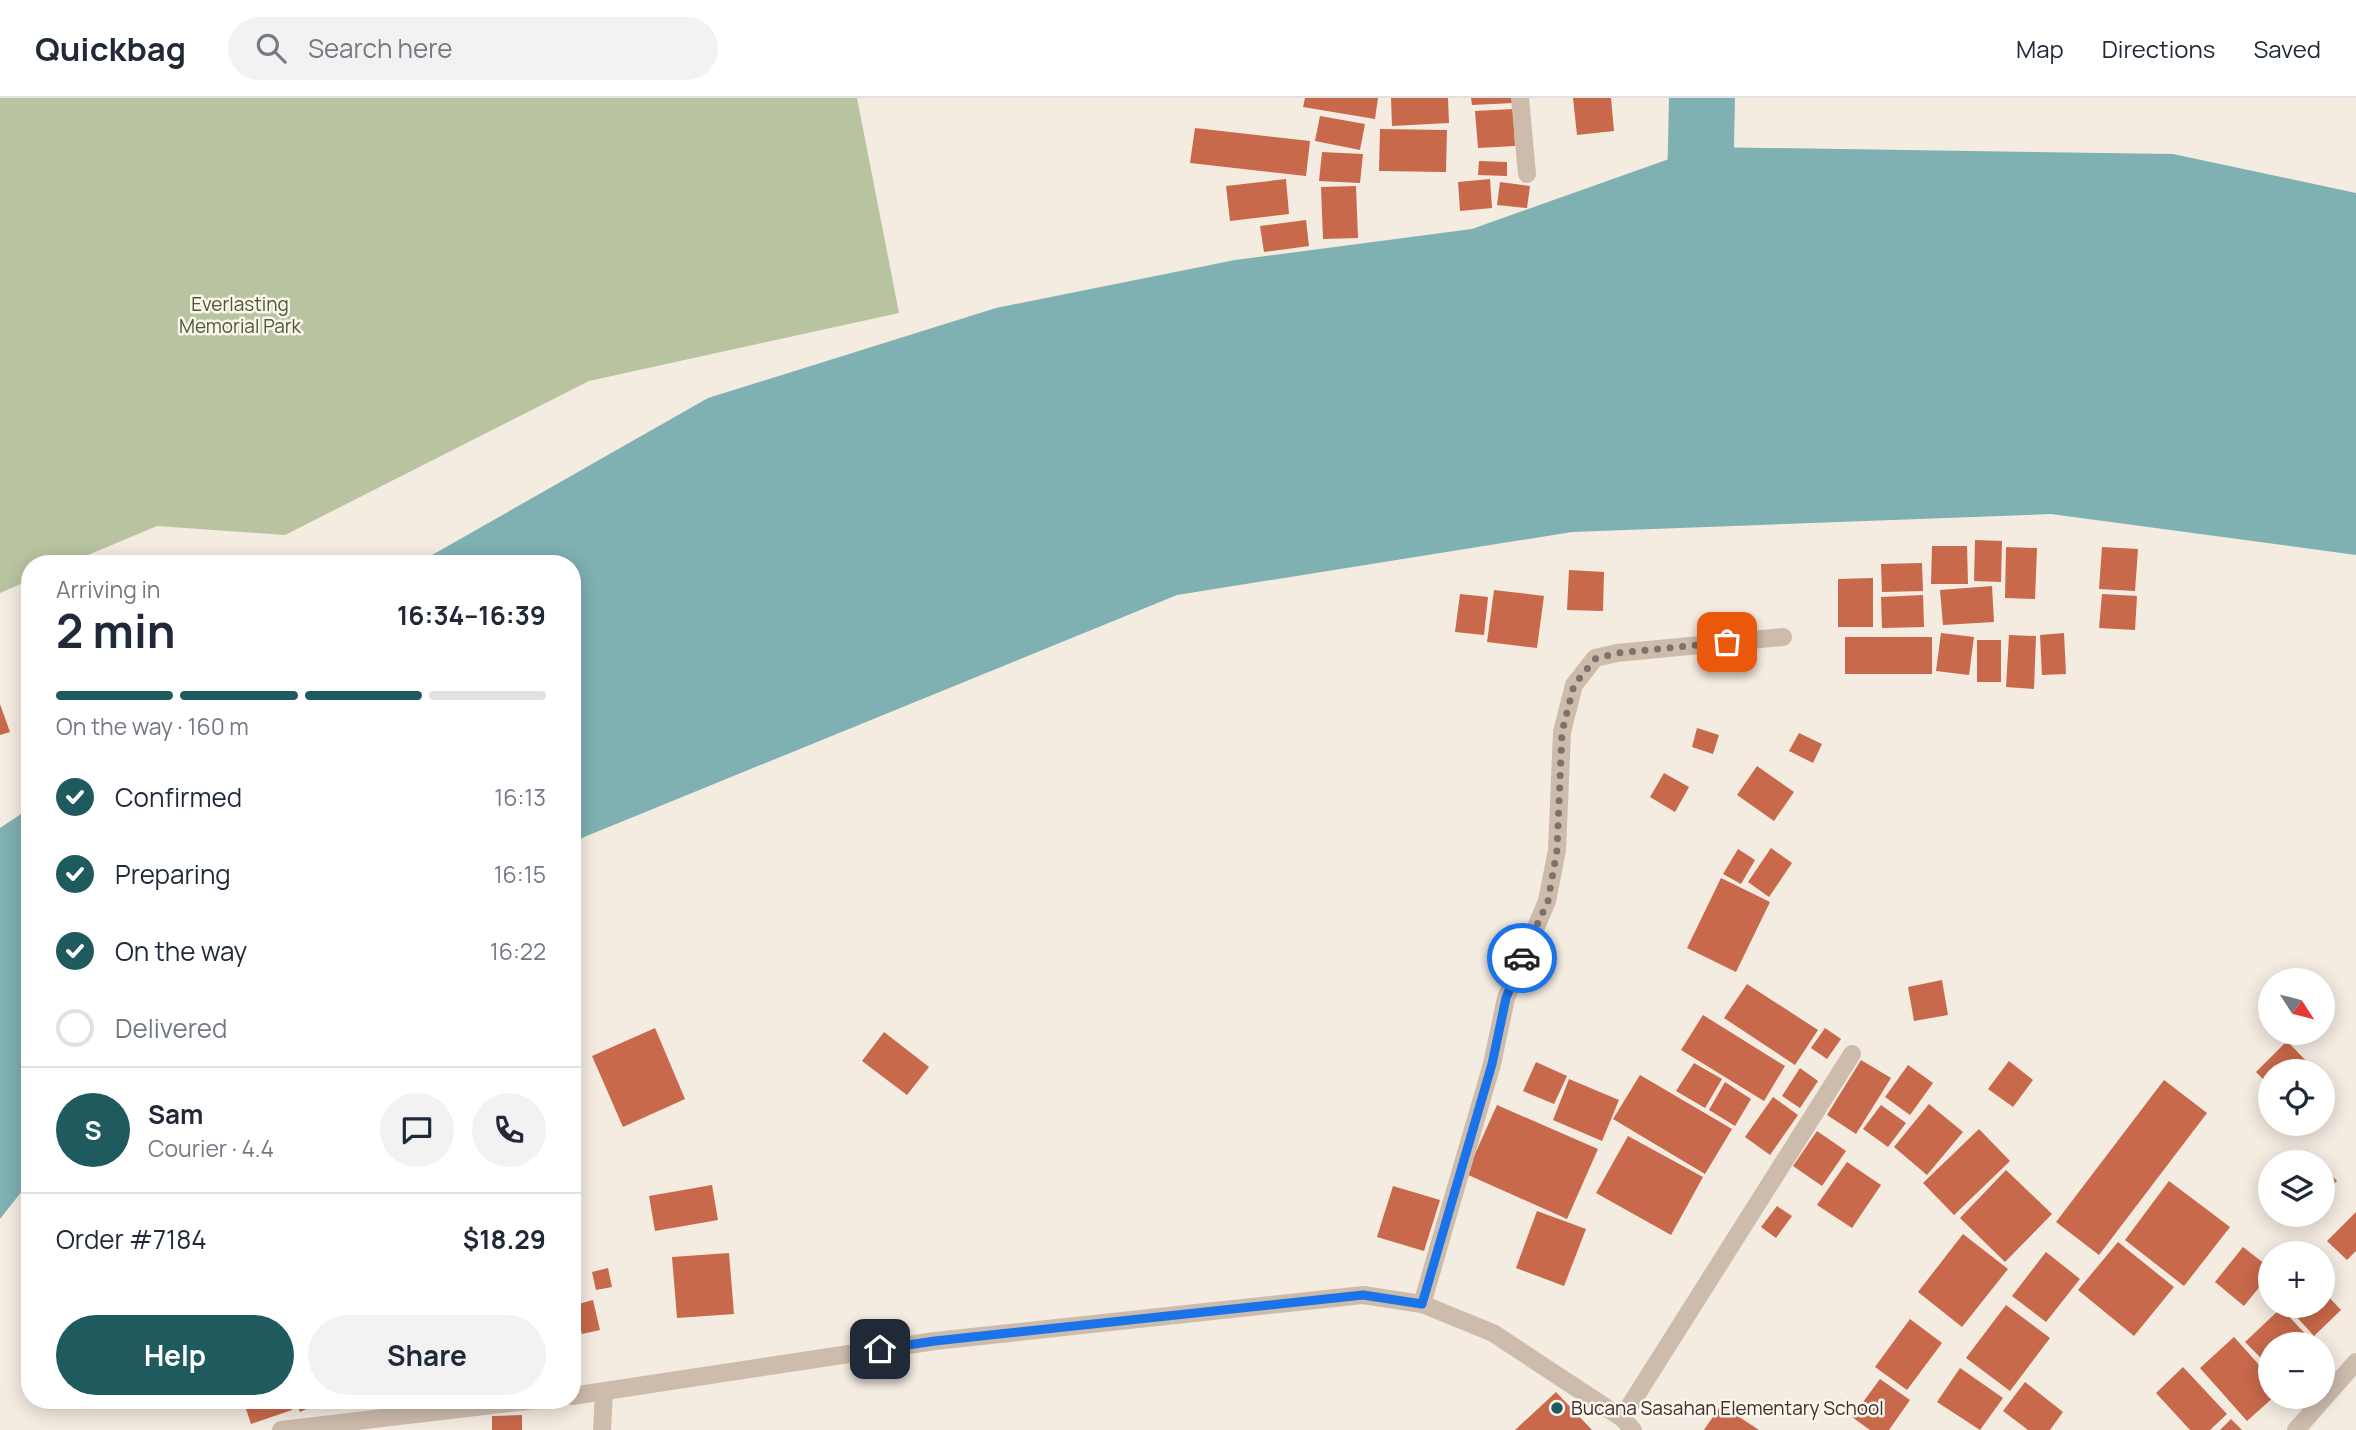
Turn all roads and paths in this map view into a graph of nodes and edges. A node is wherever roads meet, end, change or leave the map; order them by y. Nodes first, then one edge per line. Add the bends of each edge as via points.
1 (1520, 98) edge
2 (1527, 174) dead end
3 (1783, 637) dead end
4 (1852, 1054) dead end
5 (1422, 1304) junction
6 (2356, 1362) edge
7 (604, 1392) junction
8 (581, 1395) edge
9 (381, 1409) edge
10 (460, 1409) edge
11 (385, 1418) junction
12 (1628, 1424) edge
13 (281, 1430) edge
14 (602, 1430) edge
15 (2296, 1430) edge

1 - 2 street
3 - 5 street via 1617,653 1595,659 1574,685 1562,732 1557,850 1548,901 1506,998 1492,1064
4 - 12 street
5 - 7 street via 1363,1295 949,1339
5 - 12 street via 1493,1333
6 - 15 street
7 - 8 street
7 - 14 street
9 - 11 street
10 - 11 street
11 - 13 street

